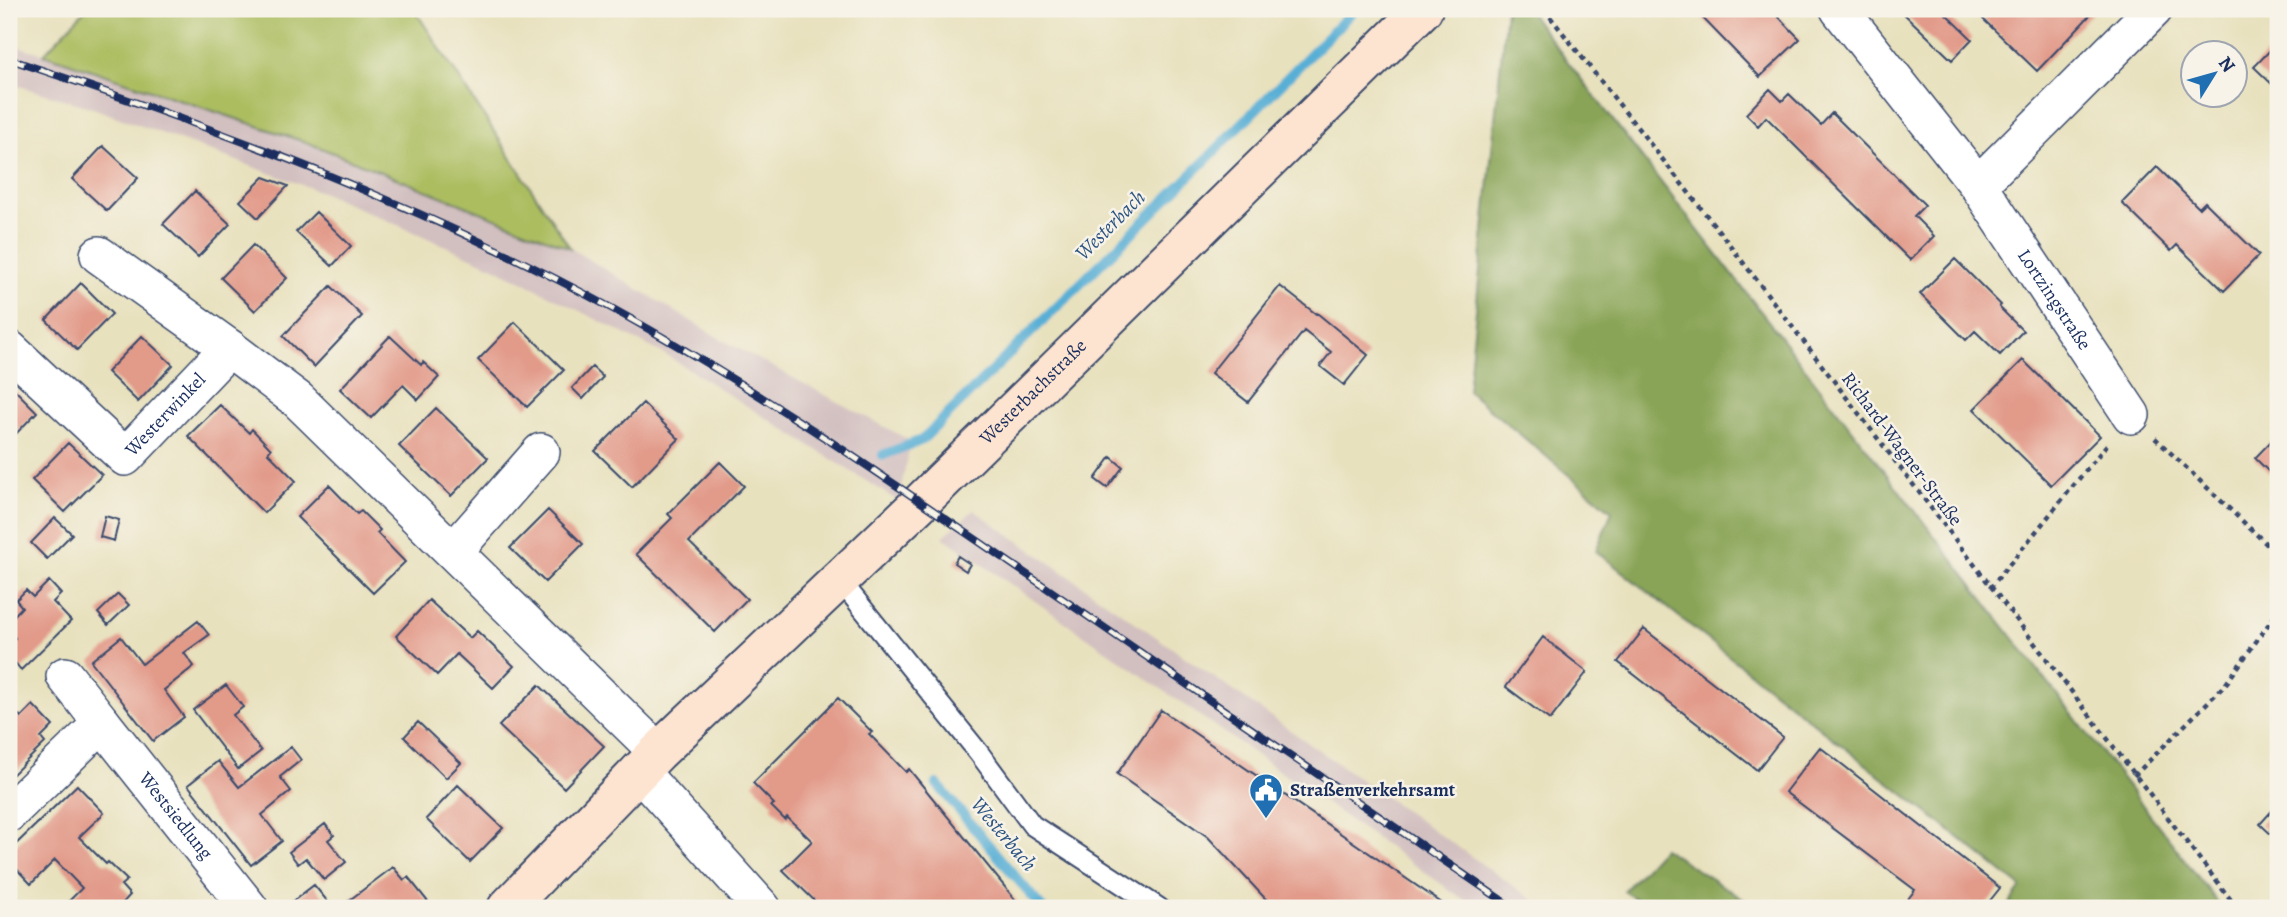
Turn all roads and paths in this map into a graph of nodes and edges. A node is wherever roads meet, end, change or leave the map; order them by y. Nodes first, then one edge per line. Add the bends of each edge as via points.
1 (1423, 9) edge
2 (1544, 9) edge
3 (1839, 9) edge
4 (2154, 9) edge
5 (1978, 185) junction
6 (99, 255) dead end
7 (229, 348) junction
8 (9, 349) edge
9 (2131, 415) junction
10 (541, 452) dead end
11 (454, 551) junction
12 (2278, 555) edge
13 (839, 579) junction
14 (1990, 588) junction
15 (2278, 611) edge
16 (65, 676) dead end
17 (102, 723) junction
18 (648, 761) junction
19 (2134, 776) junction
20 (9, 813) edge
21 (249, 908) edge
22 (507, 908) edge
23 (762, 908) edge
24 (1159, 908) edge
25 (2237, 908) edge

1 - 13 main road, Westerbachstraße
2 - 14 path, Richard-Wagner-Straße
3 - 5 street, Lortzingstraße
4 - 5 street
5 - 9 street, Lortzingstraße
6 - 7 street
7 - 8 street, Westerwinkel via 125,457
7 - 11 street via 298,400
9 - 12 path
9 - 14 path
10 - 11 street
11 - 18 street
13 - 18 main road, Westerbachstraße
13 - 24 lane via 1032,825
14 - 19 path, Richard-Wagner-Straße
15 - 19 path via 2225,685
16 - 17 street, Westsiedlung
17 - 20 street
17 - 21 street, Westsiedlung
18 - 22 main road, Westerbachstraße
18 - 23 street
19 - 25 path, Richard-Wagner-Straße

